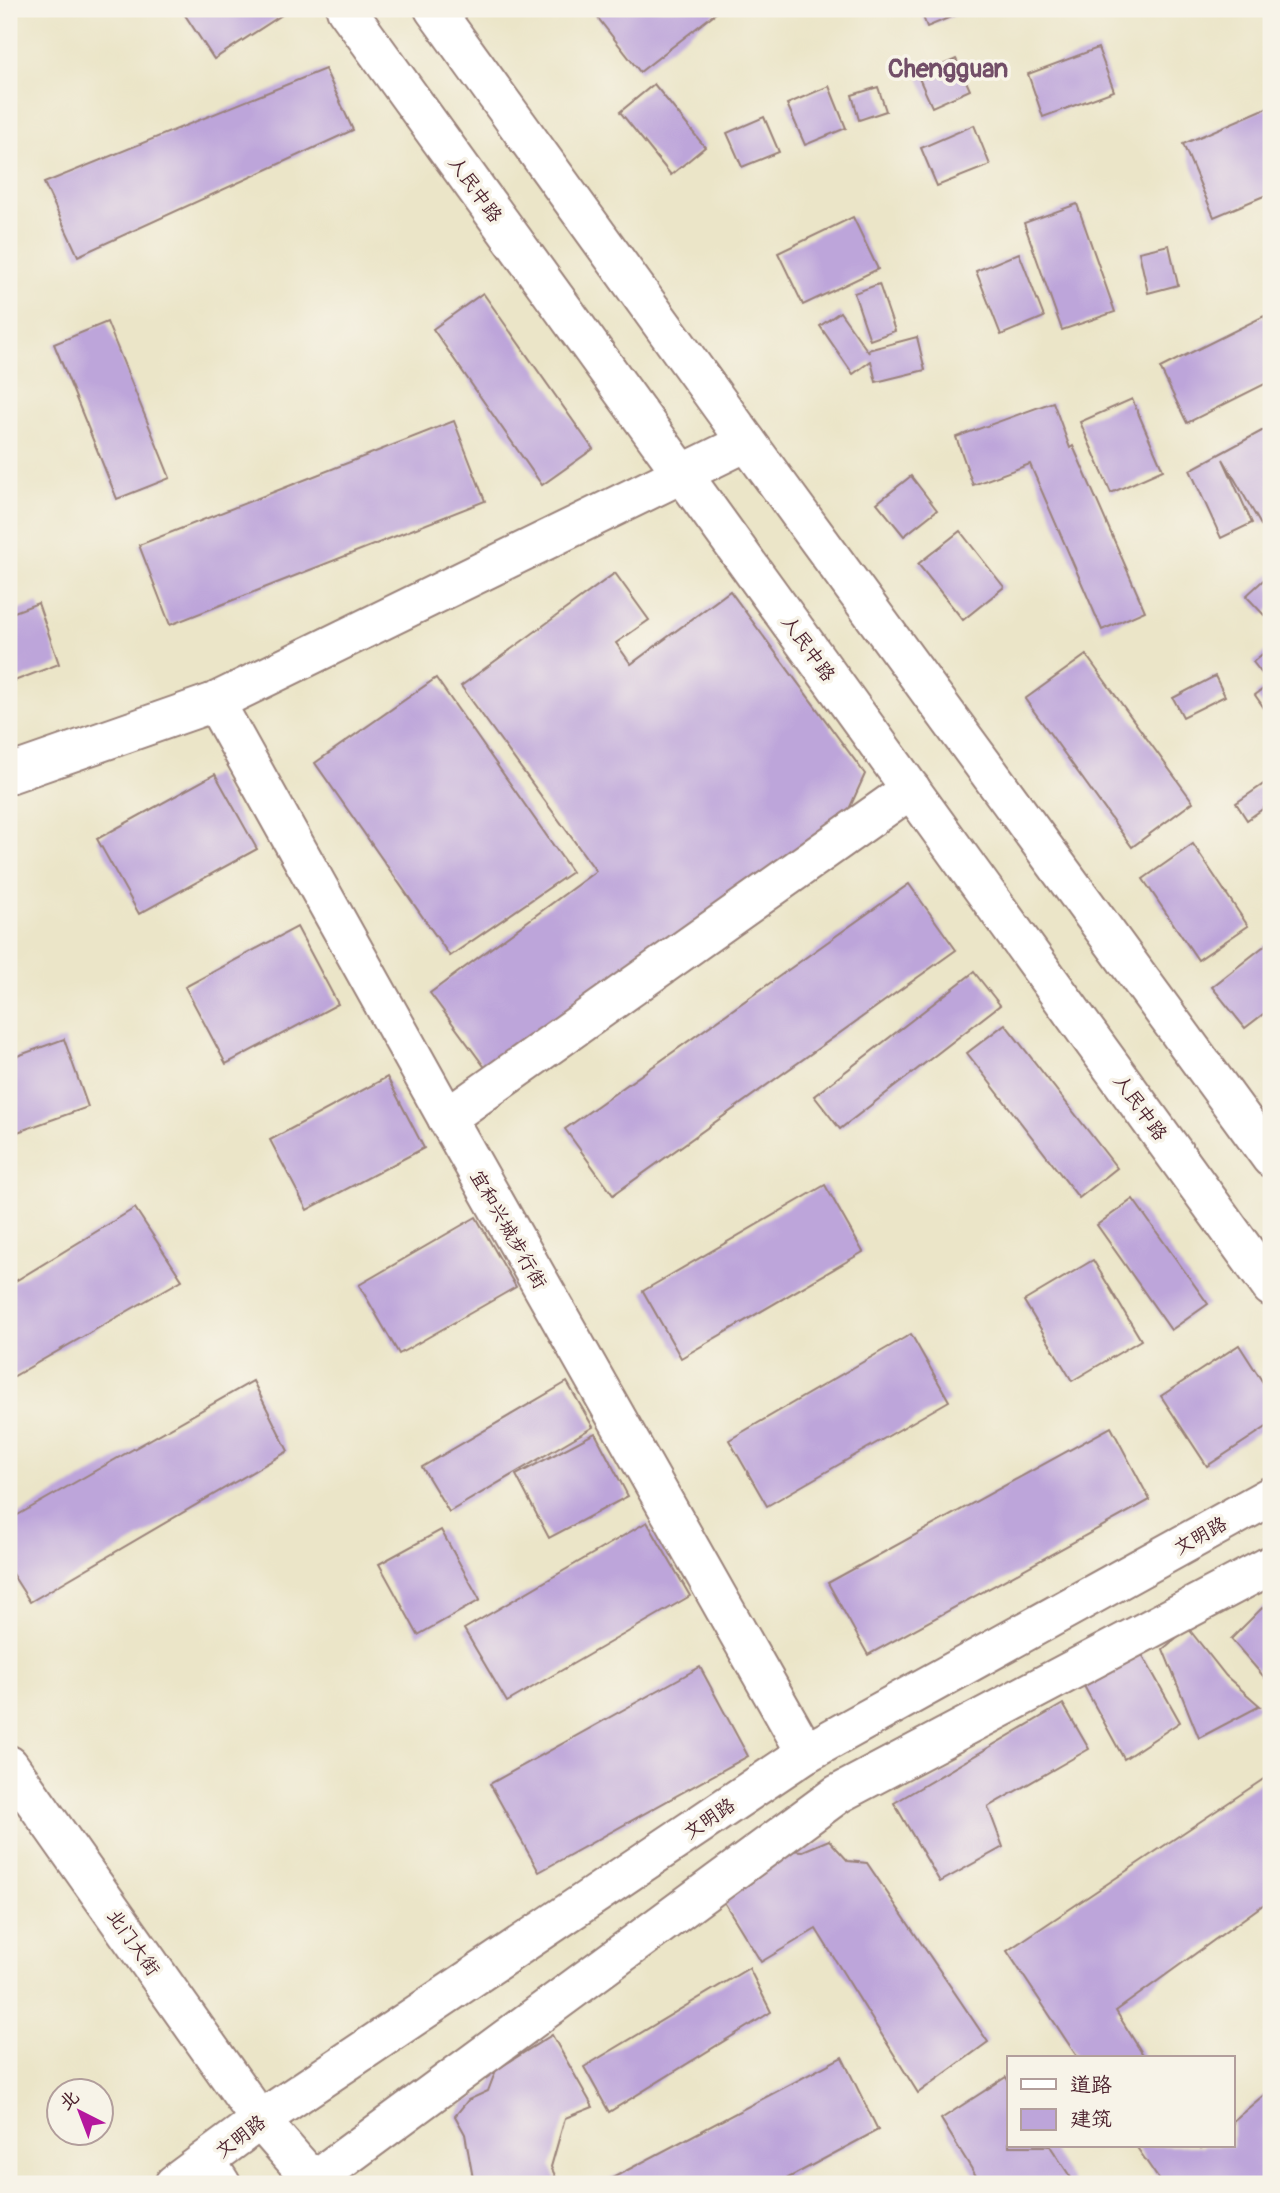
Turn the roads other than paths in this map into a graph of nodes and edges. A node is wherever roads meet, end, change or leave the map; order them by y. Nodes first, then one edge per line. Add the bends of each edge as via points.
1 (346, 9) edge
2 (434, 9) edge
3 (747, 442) junction
4 (682, 474) junction
5 (215, 702) junction
6 (9, 774) edge
7 (911, 789) junction
8 (447, 1118) junction
9 (1271, 1158) edge
10 (1271, 1287) edge
11 (1271, 1496) edge
12 (1271, 1565) edge
13 (806, 1754) junction
14 (9, 1765) edge
15 (260, 2120) junction
16 (213, 2172) edge
17 (313, 2183) edge
18 (174, 2184) edge

1 - 4 main road, 人民中路
2 - 3 main road
3 - 4 main road
3 - 9 main road
4 - 5 main road
4 - 7 main road, 人民中路
5 - 6 main road
5 - 8 main road, 宜和兴城步行街
7 - 8 main road
7 - 10 main road, 人民中路
8 - 13 main road, 宜和兴城步行街
11 - 13 main road, 文明路
12 - 17 main road via 838,1794
13 - 15 main road, 文明路
14 - 15 main road, 北门大街
15 - 16 main road, 文明路
15 - 17 main road, 北门大街
16 - 18 main road, 文明路

